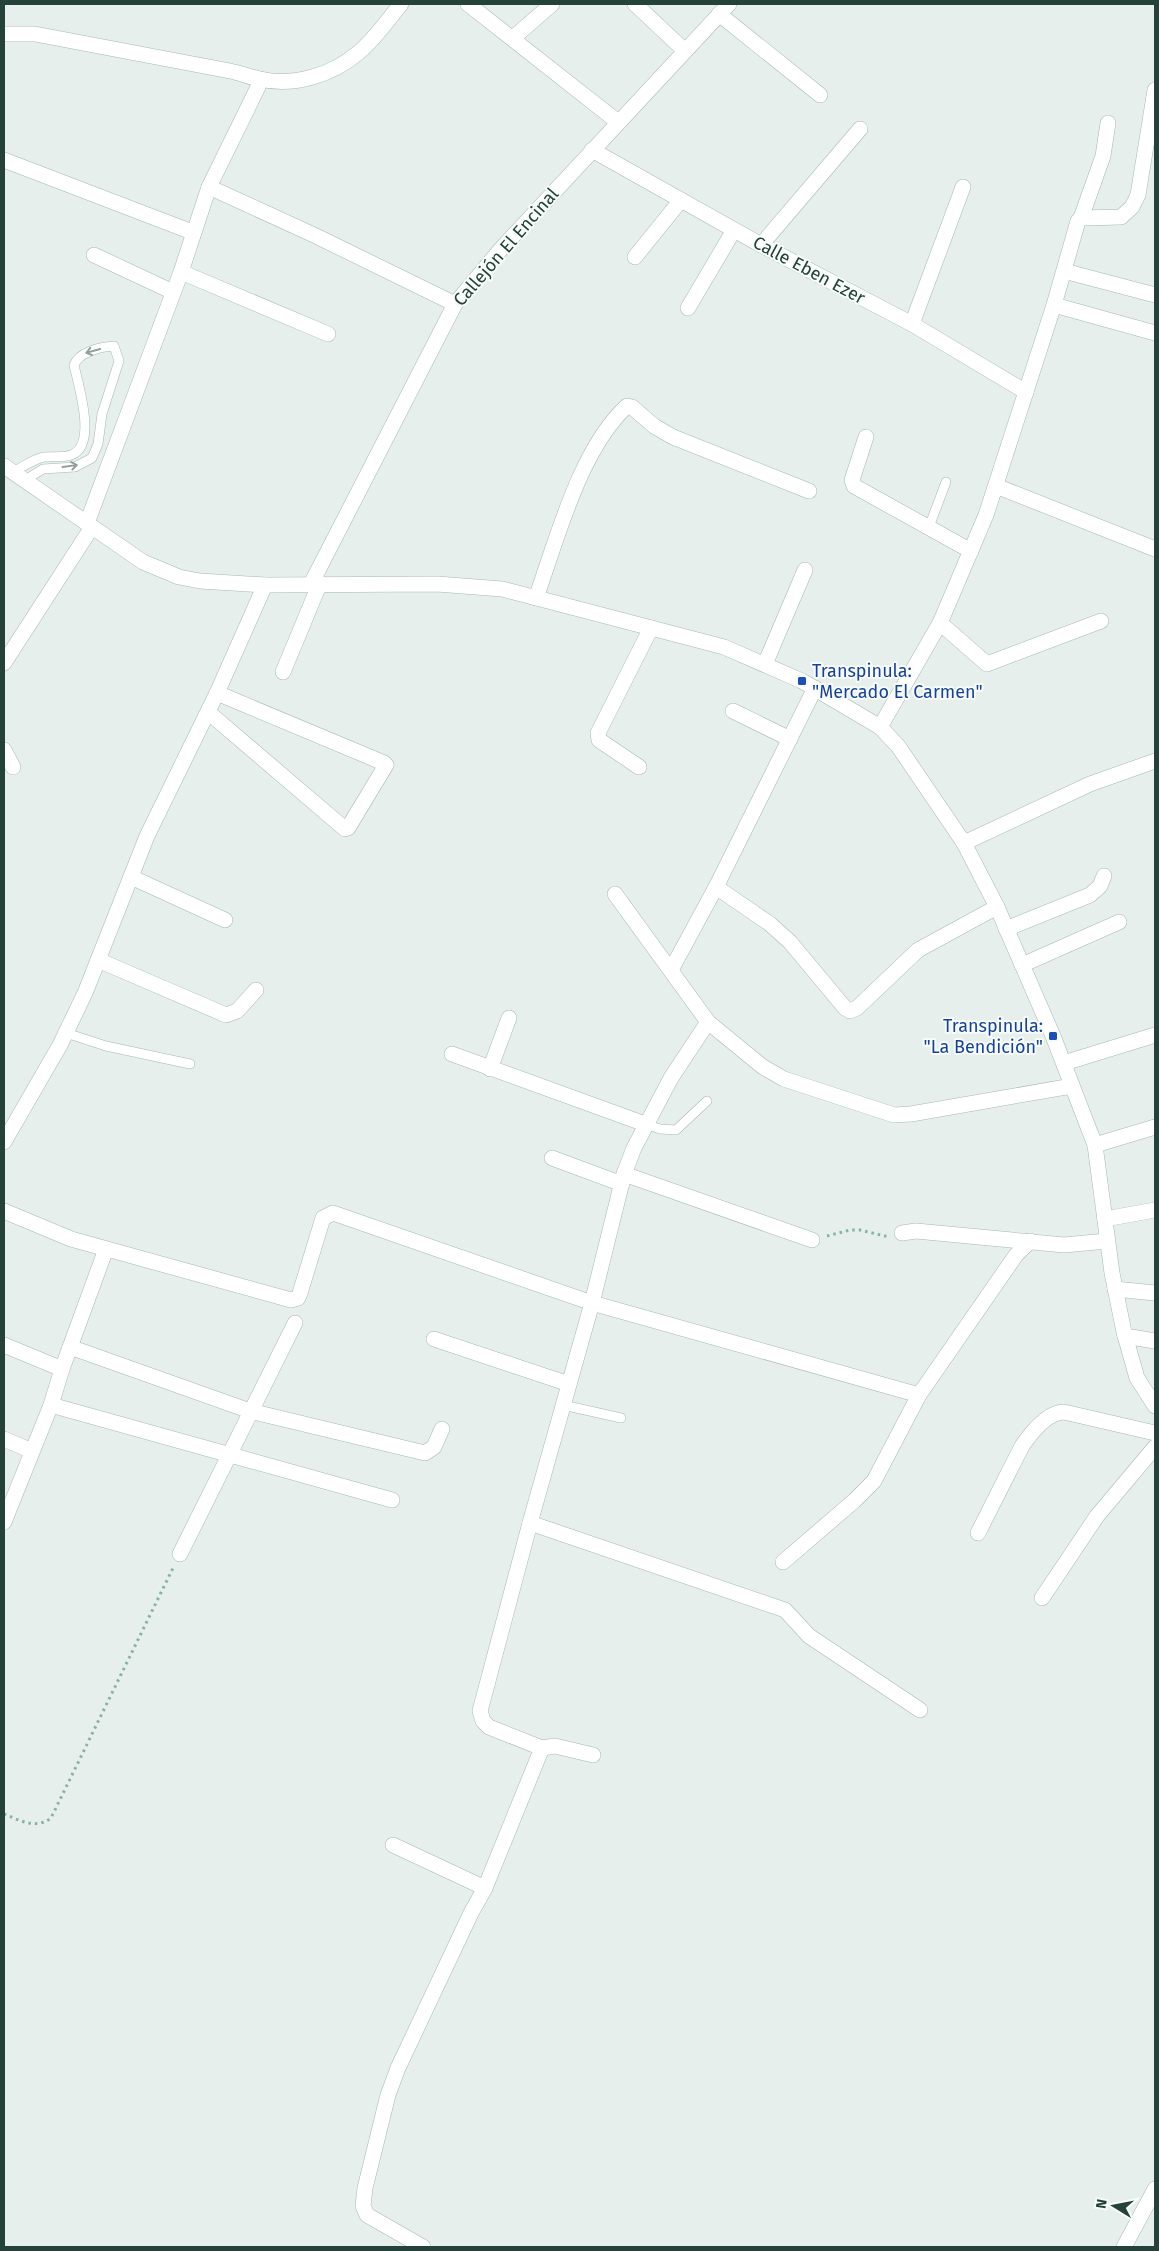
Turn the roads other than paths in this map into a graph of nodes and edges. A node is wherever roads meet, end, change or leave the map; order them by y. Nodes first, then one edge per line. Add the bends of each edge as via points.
1 (401, 4) edge
2 (468, 4) edge
3 (552, 4) edge
4 (635, 4) edge
5 (724, 9) edge
6 (4, 34) edge
7 (513, 38) junction
8 (685, 51) junction
9 (259, 79) junction
10 (1155, 90) edge
11 (820, 96) dead end
12 (618, 122) junction
13 (1108, 123) dead end
14 (860, 129) dead end
15 (592, 150) junction
16 (4, 160) edge
17 (209, 187) junction
18 (962, 187) dead end
19 (682, 200) junction
20 (1081, 218) junction
21 (734, 230) junction
22 (192, 232) junction
23 (761, 245) junction
24 (94, 255) dead end
25 (635, 257) dead end
26 (1064, 271) junction
27 (181, 272) junction
28 (173, 292) junction
29 (1155, 295) edge
30 (455, 304) junction
31 (1054, 305) junction
32 (688, 308) dead end
33 (912, 324) junction
34 (1155, 333) edge
35 (328, 334) dead end
36 (1026, 392) junction
37 (84, 413) junction
38 (102, 414) junction
39 (866, 437) dead end
40 (14, 472) edge
41 (946, 482) dead end
42 (996, 486) junction
43 (808, 491) dead end
44 (90, 525) junction
45 (929, 527) junction
46 (1155, 549) edge
47 (971, 551) junction
48 (805, 570) dead end
49 (315, 584) junction
50 (265, 585) junction
51 (536, 598) junction
52 (1101, 621) dead end
53 (940, 623) junction
54 (651, 628) junction
55 (4, 663) edge
56 (765, 664) junction
57 (284, 672) dead end
58 (815, 688) junction
59 (217, 693) junction
60 (733, 711) dead end
61 (208, 712) junction
62 (880, 727) junction
63 (790, 739) junction
64 (4, 750) edge
65 (1155, 761) edge
66 (13, 767) dead end
67 (639, 767) dead end
68 (964, 843) junction
69 (1104, 876) dead end
70 (131, 877) junction
71 (716, 887) junction
72 (615, 894) dead end
73 (997, 907) junction
74 (225, 920) dead end
75 (1119, 922) dead end
76 (1006, 929) junction
77 (98, 960) junction
78 (1022, 965) junction
79 (671, 970) junction
80 (256, 990) dead end
81 (509, 1018) dead end
82 (708, 1022) junction
83 (66, 1033) junction
84 (1155, 1035) edge
85 (452, 1054) dead end
86 (1064, 1063) junction
87 (190, 1064) dead end
88 (490, 1069) junction
89 (1072, 1086) junction
90 (707, 1101) dead end
91 (646, 1124) junction
92 (1155, 1127) edge
93 (4, 1142) edge
94 (1095, 1145) junction
95 (552, 1158) dead end
96 (623, 1179) junction
97 (1155, 1210) edge
98 (4, 1212) edge
99 (1105, 1219) junction
100 (902, 1233) road end
101 (812, 1240) road end
102 (1030, 1241) junction
103 (1107, 1241) junction
104 (106, 1249) junction
105 (1115, 1289) junction
106 (1155, 1293) edge
107 (592, 1303) junction
108 (295, 1323) dead end
109 (1125, 1336) junction
110 (434, 1339) dead end
111 (1155, 1341) edge
112 (4, 1345) edge
113 (70, 1347) junction
114 (62, 1369) junction
115 (569, 1384) junction
116 (919, 1394) junction
117 (51, 1405) junction
118 (563, 1405) junction
119 (1155, 1406) edge
120 (250, 1411) junction
121 (621, 1418) dead end
122 (442, 1429) dead end
123 (1155, 1433) edge
124 (4, 1439) edge
125 (1155, 1447) edge
126 (32, 1451) junction
127 (228, 1454) junction
128 (392, 1500) dead end
129 (4, 1522) edge
130 (530, 1523) junction
131 (978, 1532) dead end
132 (180, 1554) road end
133 (783, 1562) dead end
134 (1042, 1598) dead end
135 (920, 1710) dead end
136 (542, 1748) junction
137 (593, 1755) dead end
138 (394, 1845) dead end
139 (485, 1888) junction
140 (1155, 2189) edge
141 (423, 2247) edge
142 (1124, 2247) edge

1 - 9 street via 357,54 330,71 297,81
2 - 7 street
3 - 7 street
4 - 8 street
5 - 8 street, Callejón El Encinal
5 - 11 street
6 - 9 street via 35,34
7 - 12 street
8 - 12 street, Callejón El Encinal
9 - 17 street
10 - 20 street via 1138,195 1132,206 1122,216
12 - 15 street, Callejón El Encinal
13 - 20 street via 1100,164
14 - 23 street
15 - 19 street, Calle Eben Ezer
15 - 30 street, Callejón El Encinal via 500,249
16 - 22 street
17 - 22 street
17 - 30 street
18 - 33 street
19 - 21 street, Calle Eben Ezer
19 - 25 street
20 - 26 street
21 - 23 street, Calle Eben Ezer
21 - 32 street
22 - 27 street
23 - 33 street, Calle Eben Ezer
24 - 28 street
26 - 29 street
26 - 31 street
27 - 28 street
27 - 35 street
28 - 44 street
30 - 49 street, Callejón El Encinal
31 - 34 street
31 - 36 street
33 - 36 street, Calle Eben Ezer
36 - 42 street
37 - 38 lane
38 -> 37 lane via 119,361 114,346 76,358 74,365
37 - 40 lane via 83,443 76,452 71,456 38,459
40 -> 38 lane via 74,467 92,458 98,444
39 - 45 street via 852,480 854,486
40 - 44 street
41 - 45 lane
42 - 46 street
42 - 47 street
43 - 51 street via 687,444 627,406 598,440 573,495
44 - 50 street via 143,562 178,577
44 - 55 street
45 - 47 street
47 - 53 street
48 - 56 street
49 - 50 street
49 - 51 street via 466,585 502,589
49 - 57 street, Callejón El Encinal
50 - 59 street
51 - 54 street
52 - 53 street via 989,664
53 - 62 street
54 - 56 street via 724,646
54 - 67 street via 598,733 599,740
56 - 58 street
58 - 62 street
58 - 63 street
59 - 61 street
59 - 61 street via 386,765 348,828 344,829
60 - 63 street
61 - 70 street via 147,836
62 - 68 street via 898,746
63 - 71 street
64 - 66 street
65 - 68 street via 1090,784
68 - 73 street
69 - 76 street via 1100,886 1090,895
70 - 74 street
70 - 77 street
71 - 73 street via 770,924 850,1010 857,1008 918,950
71 - 79 street
72 - 79 street
73 - 76 street
75 - 78 street
76 - 78 street
77 - 80 street via 226,1016 237,1011
77 - 83 street
78 - 86 street
79 - 82 street
81 - 88 street
82 - 89 street via 763,1067 784,1079 894,1115
82 - 91 street via 671,1078
83 - 87 lane via 106,1046
83 - 93 street
84 - 86 street
85 - 88 street
86 - 89 street
88 - 91 street
89 - 94 street
90 - 91 lane via 676,1130
91 - 96 street
92 - 94 street
94 - 99 street
95 - 96 street
96 - 101 street
96 - 107 street
97 - 99 street
98 - 104 street via 55,1234
99 - 103 street
100 - 102 street via 916,1231
102 - 103 street via 1064,1245
102 - 116 street via 1016,1256
103 - 105 street
104 - 107 street via 295,1300 323,1218 333,1213
104 - 113 street
105 - 106 street
105 - 109 street
107 - 115 street
107 - 116 street
108 - 120 street
109 - 111 street
109 - 119 street via 1138,1378
110 - 115 street
112 - 114 street
113 - 114 street
113 - 120 street
114 - 117 street
115 - 118 street
116 - 133 street via 874,1481
117 - 126 street
117 - 127 street
118 - 121 lane
118 - 130 street
120 - 122 street via 425,1453 434,1446
120 - 127 street
123 - 131 street via 1058,1412 1035,1430 1022,1446
124 - 126 street
125 - 134 street via 1098,1516
126 - 129 street
127 - 128 street
127 - 132 street
130 - 135 street via 785,1610 809,1636
130 - 136 street via 480,1711 482,1721 489,1727
136 - 137 street via 555,1746
136 - 139 street
138 - 139 street
139 - 141 street via 398,2068 388,2095 363,2200 367,2215
140 - 142 street

